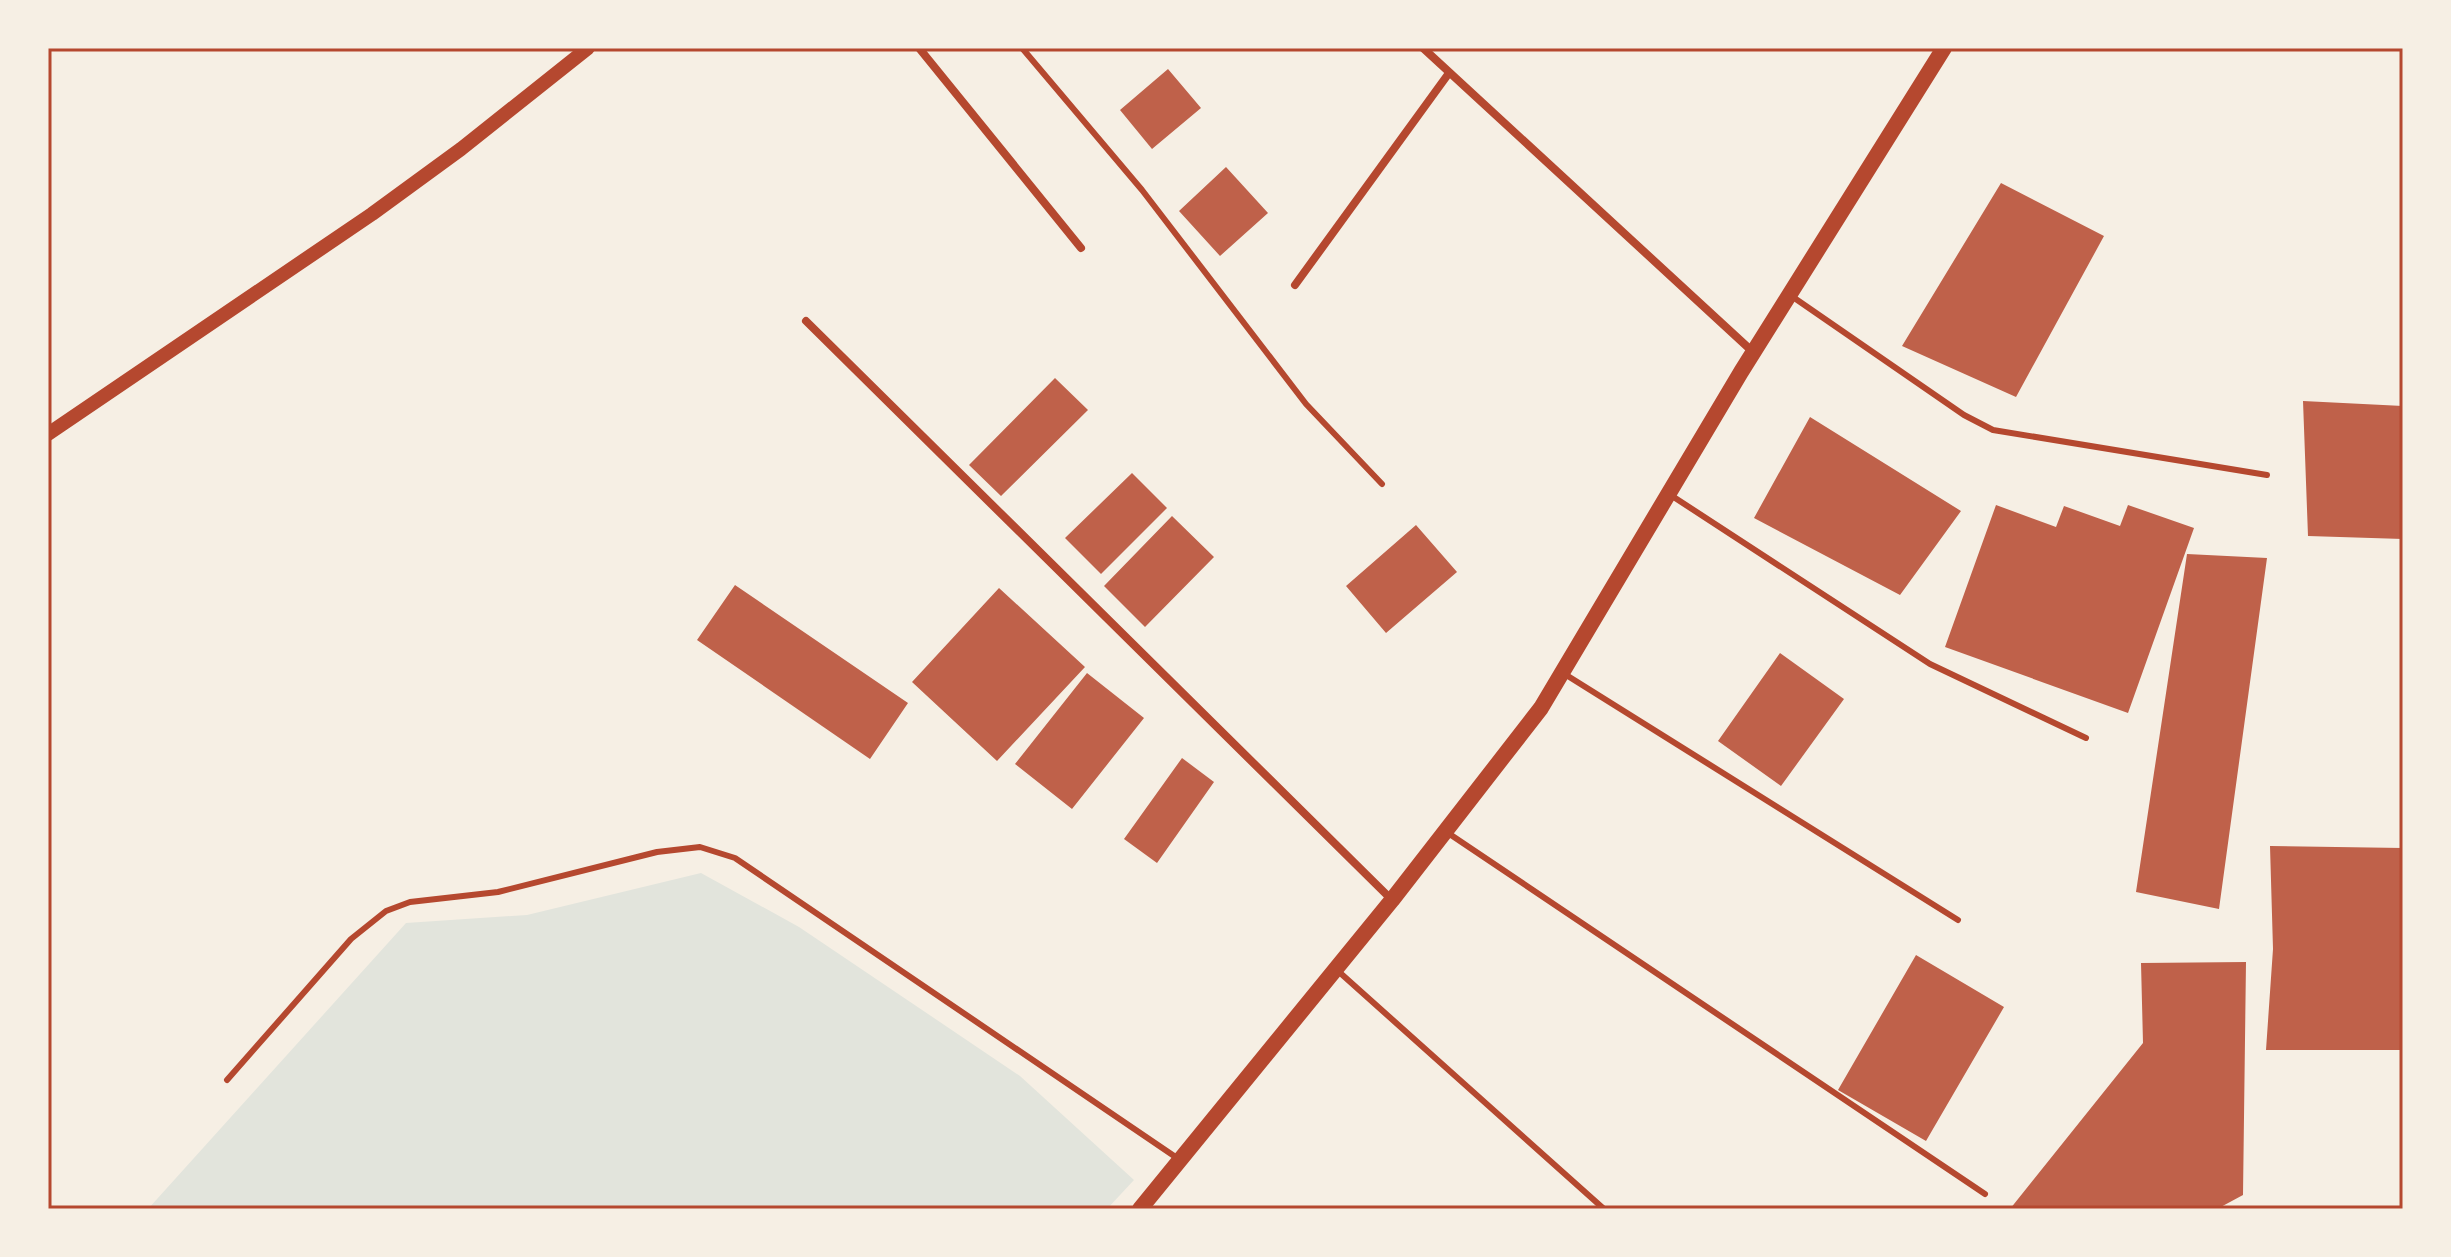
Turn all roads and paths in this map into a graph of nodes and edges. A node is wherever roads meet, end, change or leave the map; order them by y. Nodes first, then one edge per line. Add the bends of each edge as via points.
1 (588, 48) edge
2 (919, 48) edge
3 (1022, 48) edge
4 (1423, 48) edge
5 (1944, 48) edge
6 (1449, 73) junction
7 (1081, 248) dead end
8 (1295, 285) dead end
9 (1790, 295) junction
10 (806, 321) dead end
11 (1753, 352) junction
12 (48, 434) edge
13 (2267, 475) dead end
14 (1382, 484) dead end
15 (1669, 494) junction
16 (1563, 673) junction
17 (2086, 738) dead end
18 (1445, 831) junction
19 (1392, 900) junction
20 (1958, 920) dead end
21 (1335, 969) junction
22 (227, 1080) dead end
23 (1180, 1160) junction
24 (1985, 1194) dead end
25 (1140, 1209) edge
26 (1604, 1209) edge

1 - 12 street via 372,214
2 - 7 street
3 - 14 lane via 1142,190 1306,404
4 - 6 street
5 - 9 main road
6 - 8 street
6 - 11 street
9 - 11 main road
9 - 13 lane via 1993,430
10 - 19 street
11 - 15 main road
15 - 16 main road
15 - 17 lane via 1930,664
16 - 18 main road
16 - 20 lane
18 - 19 main road
18 - 24 lane
19 - 21 main road
21 - 23 main road
21 - 26 lane
22 - 23 lane via 351,939 386,911 410,902 498,892 657,852 700,847 735,858
23 - 25 main road

